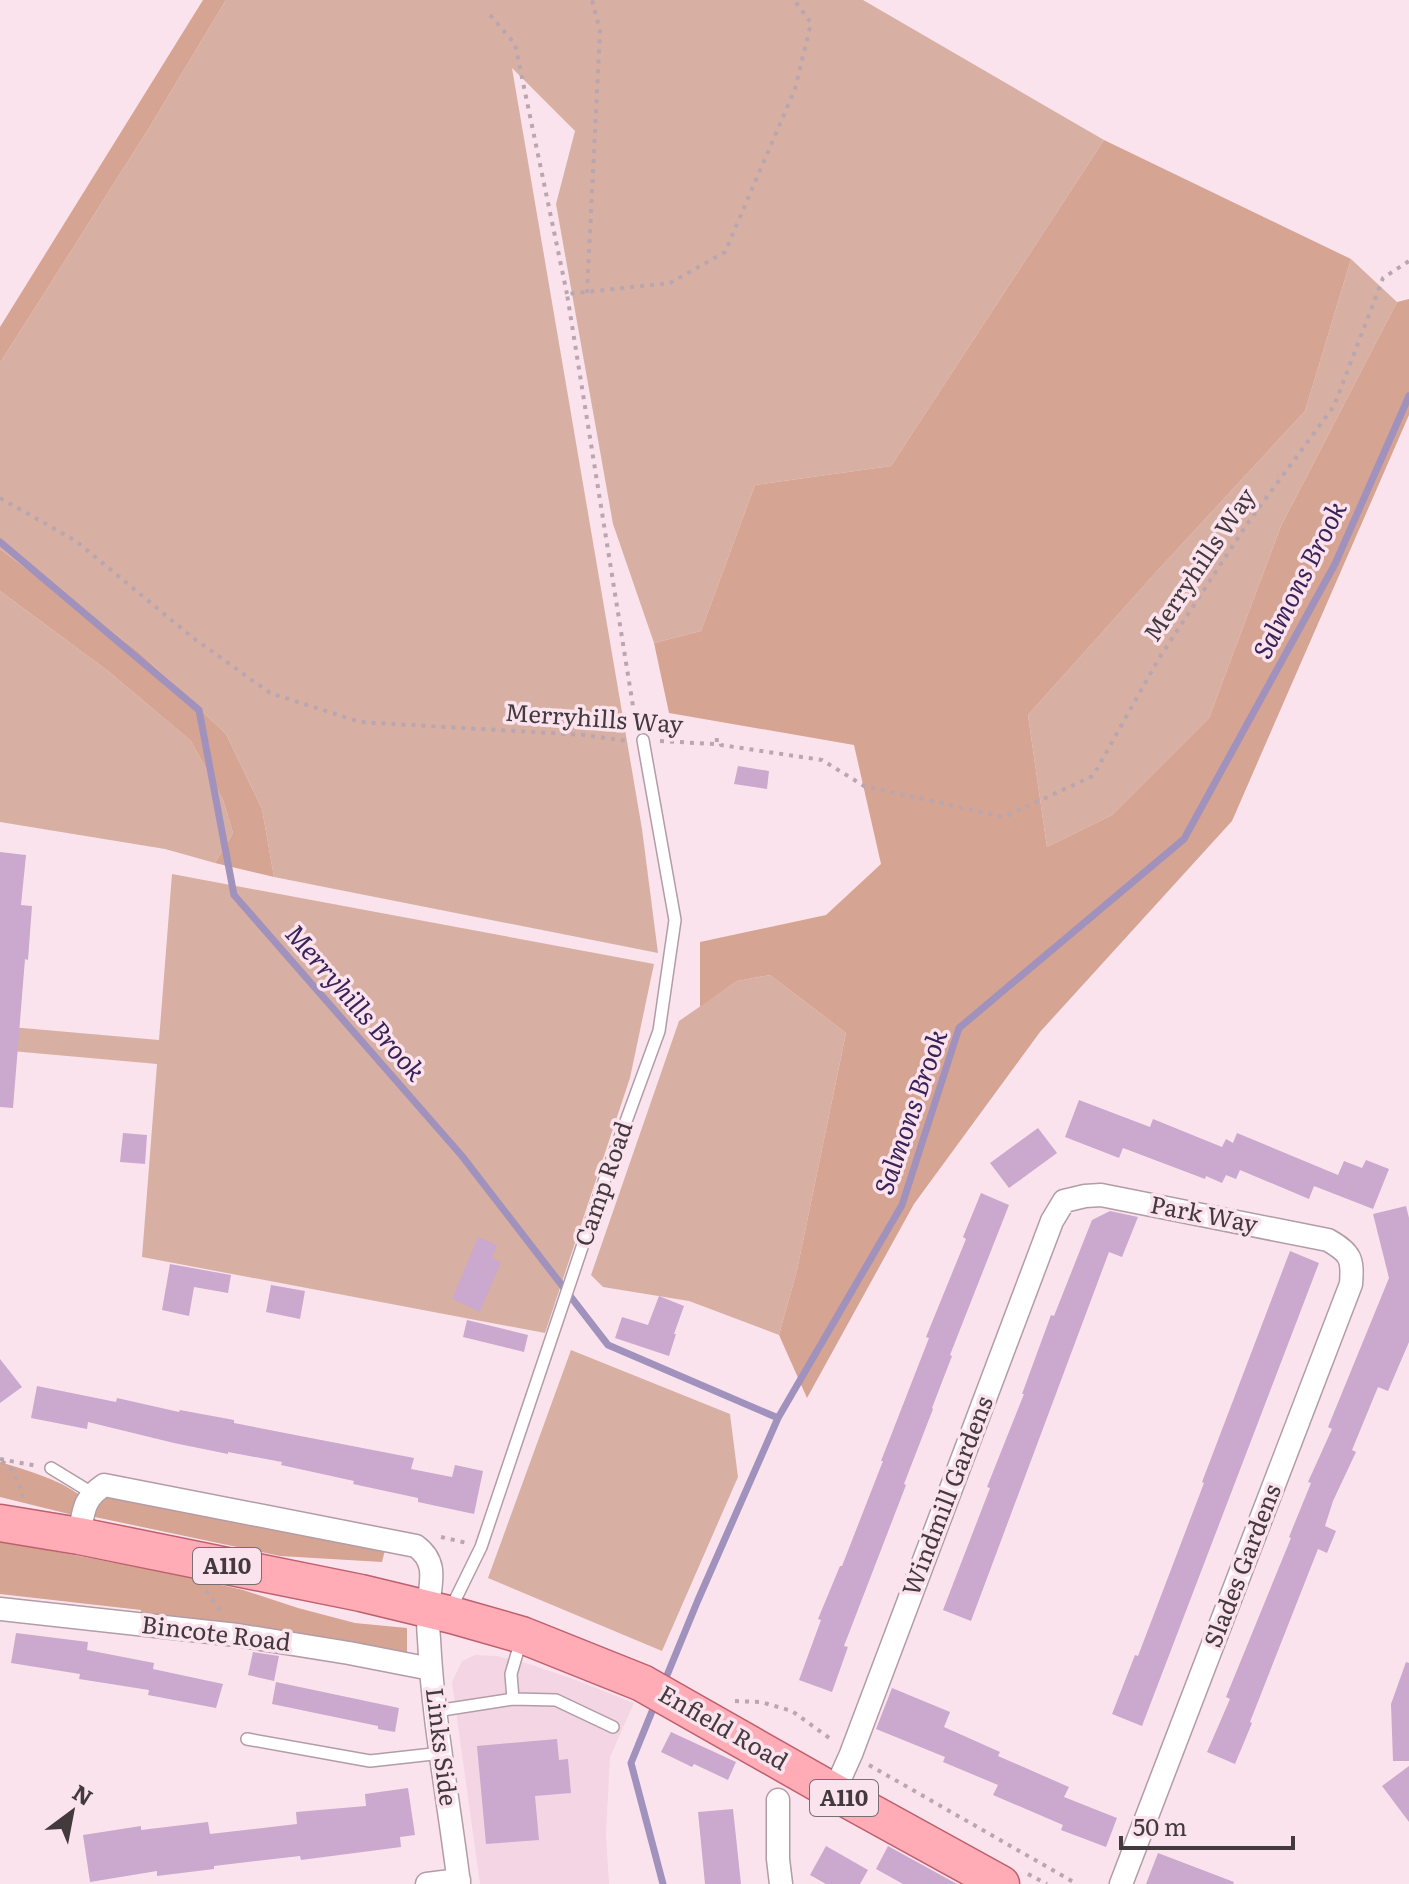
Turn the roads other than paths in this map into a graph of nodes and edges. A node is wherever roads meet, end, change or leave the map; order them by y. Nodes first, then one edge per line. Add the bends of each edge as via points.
1 (641, 742) road end
2 (1064, 1201) joint
3 (1342, 1248) joint
4 (51, 1468) road end
5 (92, 1493) junction
6 (7, 1524) edge
7 (79, 1536) junction
8 (0, 1609) edge
9 (440, 1612) junction
10 (522, 1635) junction
11 (431, 1669) junction
12 (513, 1699) junction
13 (436, 1711) junction
14 (613, 1727) dead end
15 (247, 1739) dead end
16 (442, 1753) junction
17 (834, 1792) junction
18 (778, 1800) dead end
19 (459, 1882) edge
20 (427, 1884) edge
21 (781, 1884) edge
22 (1001, 1884) edge
23 (1121, 1884) edge

1 - 9 lane, Camp Road via 675,920 659,1031 481,1547 456,1598
2 - 3 street, Park Way via 1101,1195 1328,1240
2 - 17 street, Windmill Gardens
3 - 23 street, Slades Gardens via 1352,1264 1351,1284
4 - 5 lane
5 - 7 street
5 - 9 street via 104,1485 416,1546 431,1565
6 - 7 main road, Enfield Road / A110
7 - 9 main road, Enfield Road / A110
8 - 11 street, Bincote Road via 237,1635
9 - 10 main road, Enfield Road / A110
9 - 11 street, Links Side
10 - 12 lane via 511,1674
10 - 17 main road, Enfield Road / A110 via 642,1683
11 - 13 street, Links Side
12 - 13 lane
12 - 14 lane via 556,1700
13 - 16 street, Links Side
15 - 16 lane via 370,1761
16 - 19 street, Links Side
17 - 22 main road, Enfield Road / A110
18 - 21 street
19 - 20 street

